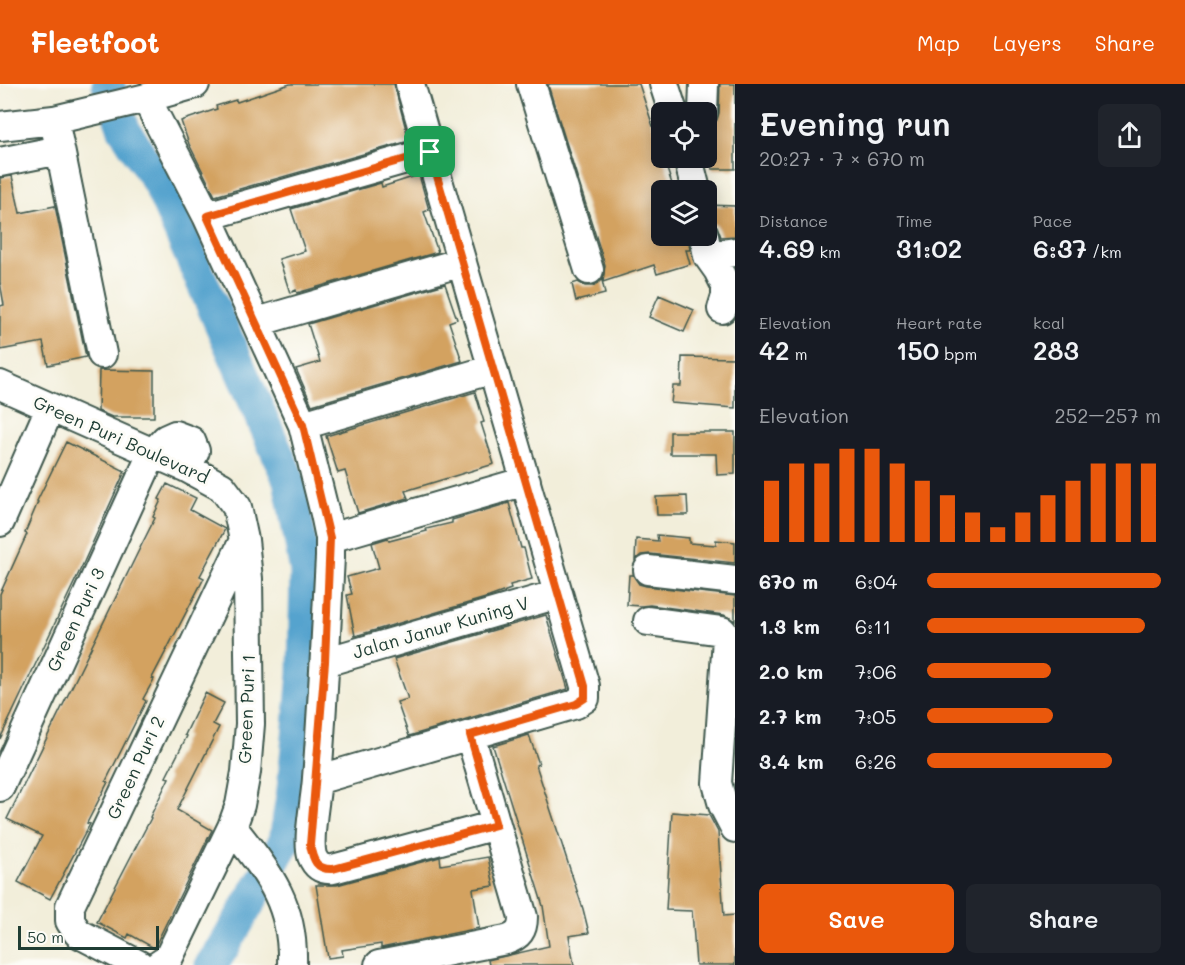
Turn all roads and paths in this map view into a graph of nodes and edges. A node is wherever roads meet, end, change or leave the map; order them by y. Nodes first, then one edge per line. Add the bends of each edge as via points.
1 (195, 84) edge
2 (410, 84) edge
3 (531, 84) edge
4 (664, 84) edge
5 (704, 84) edge
6 (140, 99) junction
7 (670, 102) edge
8 (703, 102) edge
9 (54, 120) junction
10 (0, 126) edge
11 (60, 150) junction
12 (430, 152) junction
13 (0, 162) edge
14 (207, 216) junction
15 (716, 248) edge
16 (462, 262) junction
17 (589, 270) dead end
18 (722, 309) dead end
19 (257, 322) junction
20 (102, 354) dead end
21 (493, 369) junction
22 (0, 385) edge
23 (50, 408) junction
24 (303, 425) junction
25 (152, 454) junction
26 (525, 481) junction
27 (0, 522) edge
28 (330, 538) junction
29 (244, 540) junction
30 (648, 570) dead end
31 (735, 580) edge
32 (558, 594) junction
33 (648, 621) dead end
34 (325, 662) junction
35 (470, 735) junction
36 (317, 780) junction
37 (0, 787) edge
38 (496, 825) junction
39 (735, 828) edge
40 (240, 837) junction
41 (289, 932) junction
42 (139, 965) edge
43 (159, 965) edge
44 (274, 965) edge
45 (292, 965) edge
46 (379, 965) edge

1 - 6 street
2 - 12 street
3 - 17 street
4 - 7 street
5 - 8 street
6 - 9 street
6 - 14 street
9 - 10 street
9 - 11 street
11 - 13 street
11 - 20 street
12 - 14 street
12 - 16 street
14 - 19 street
15 - 18 street via 718,270 726,286
16 - 19 street
16 - 21 street
19 - 24 street
21 - 24 street
21 - 26 street
22 - 23 street, Green Puri Boulevard
23 - 25 street, Green Puri Boulevard
23 - 27 street
24 - 28 street
25 - 29 street, Green Puri Boulevard via 222,487 239,513
25 - 37 street, Green Puri 3
26 - 28 street
26 - 32 street
28 - 34 street
29 - 40 street, Green Puri 1 via 250,724
29 - 42 street, Green Puri 2 via 70,906 70,921 78,933
30 - 31 street
32 - 34 street, Jalan Janur Kuning V
32 - 35 street via 585,686 585,698
33 - 39 street via 722,631 727,638 717,783
34 - 36 street
35 - 36 street
35 - 38 street
36 - 38 street via 310,845 312,857 324,870
38 - 46 street via 523,917 519,933 506,940
40 - 41 street via 281,897
40 - 43 street, Green Puri 1 via 168,958
41 - 44 street
41 - 45 street

